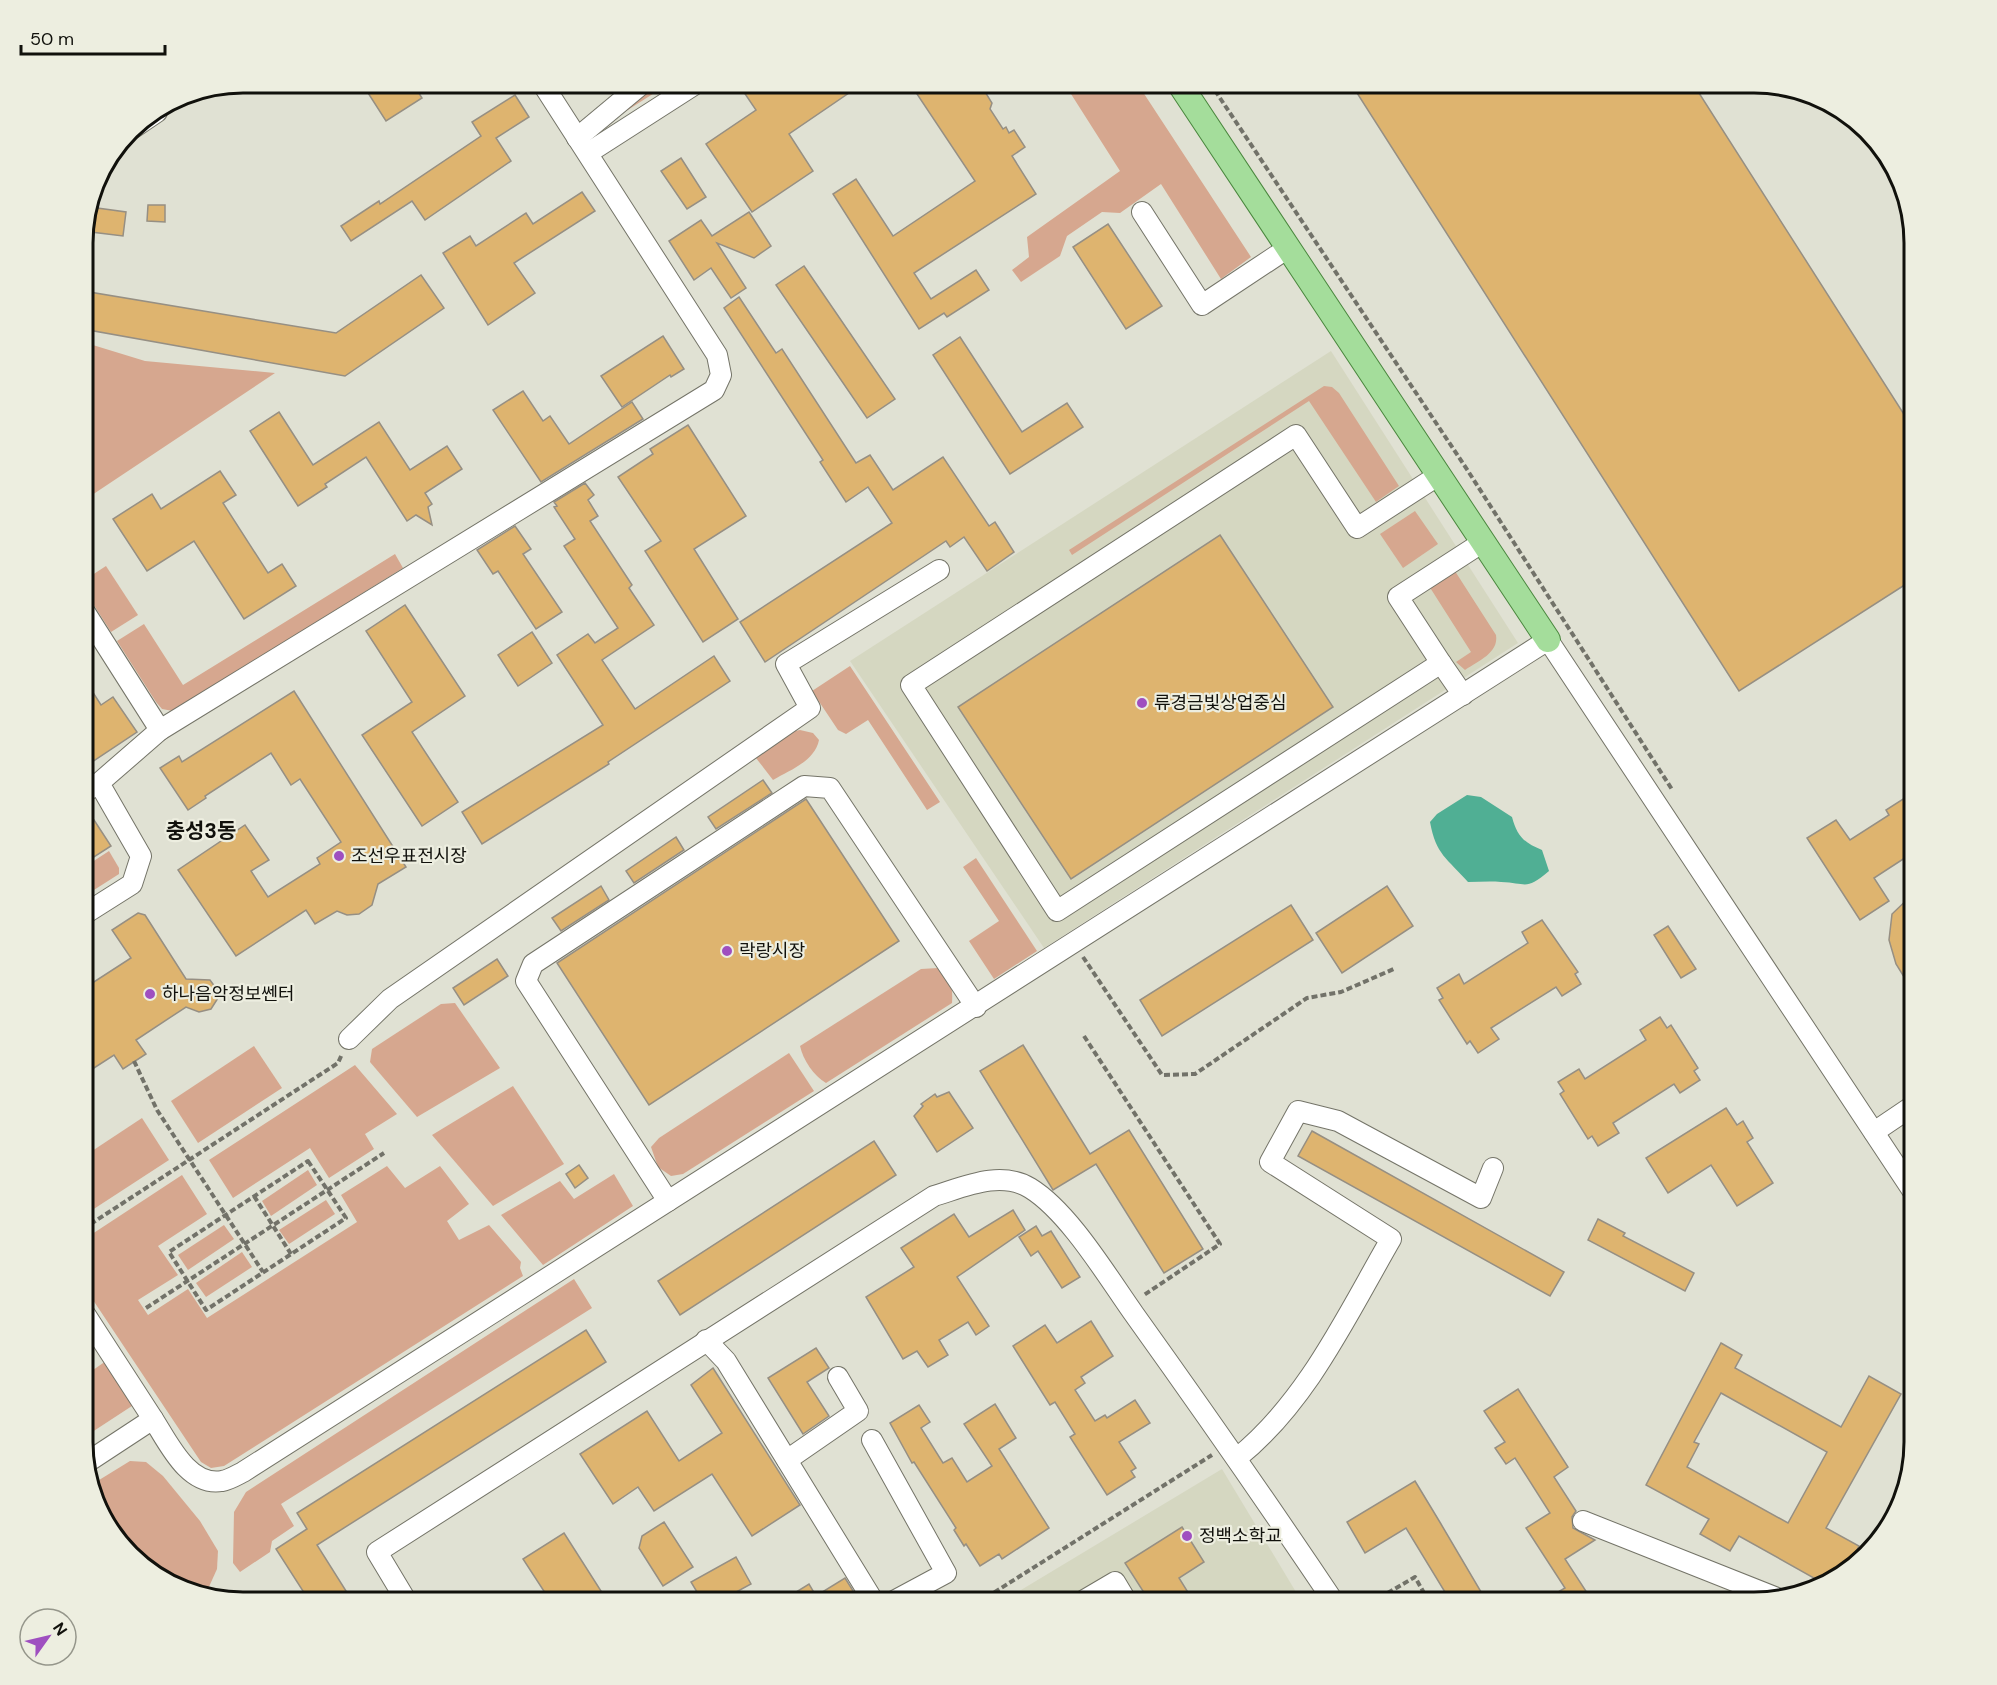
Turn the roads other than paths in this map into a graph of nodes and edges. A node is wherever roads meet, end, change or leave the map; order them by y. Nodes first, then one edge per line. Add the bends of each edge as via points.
1 (549, 93) edge
2 (633, 93) edge
3 (677, 93) edge
4 (1186, 93) edge
5 (583, 145) junction
6 (1142, 212) dead end
7 (1288, 248) junction
8 (1439, 475) junction
9 (1483, 542) junction
10 (939, 570) dead end
11 (93, 625) edge
12 (1548, 640) junction
13 (1441, 663) junction
14 (1463, 695) junction
15 (160, 729) junction
16 (93, 786) edge
17 (93, 791) edge
18 (93, 909) edge
19 (976, 1007) junction
20 (349, 1039) road end
21 (1904, 1112) edge
22 (1874, 1132) junction
23 (1493, 1168) dead end
24 (1904, 1178) edge
25 (668, 1201) junction
26 (93, 1326) edge
27 (706, 1340) junction
28 (838, 1377) dead end
29 (153, 1419) junction
30 (872, 1440) dead end
31 (1232, 1451) junction
32 (94, 1458) edge
33 (787, 1460) junction
34 (1583, 1521) dead end
35 (401, 1592) edge
36 (868, 1592) edge
37 (911, 1592) edge
38 (1098, 1592) edge
39 (1121, 1592) edge
40 (1327, 1592) edge
41 (1762, 1592) edge

1 - 5 street
2 - 5 street
3 - 5 street
4 - 7 main road
5 - 15 street via 717,356 721,375 714,390
6 - 7 street via 1202,304
7 - 8 main road
8 - 9 main road
8 - 13 street via 1357,528 1296,435 910,685 1057,911
9 - 12 main road
9 - 13 street via 1398,597
10 - 20 street via 786,664 810,708 390,999
11 - 15 street
12 - 14 street
12 - 22 street
13 - 14 street
14 - 19 street
15 - 16 street
17 - 18 street via 141,856 132,884
19 - 25 street
19 - 25 street via 830,788 804,786 533,964 526,981
21 - 22 street
22 - 24 street
23 - 31 street via 1481,1198 1338,1121 1298,1112 1270,1162 1391,1239 1316,1369 1261,1438
25 - 29 street via 243,1472 221,1481 197,1477 180,1460
26 - 29 street
27 - 31 street via 934,1196 993,1179 1028,1187 1053,1206
27 - 33 street via 726,1361
27 - 35 street via 377,1552
28 - 33 street via 858,1411
29 - 32 street
30 - 37 street via 946,1573
31 - 40 street
33 - 36 street
34 - 41 street
38 - 39 street via 1115,1582

